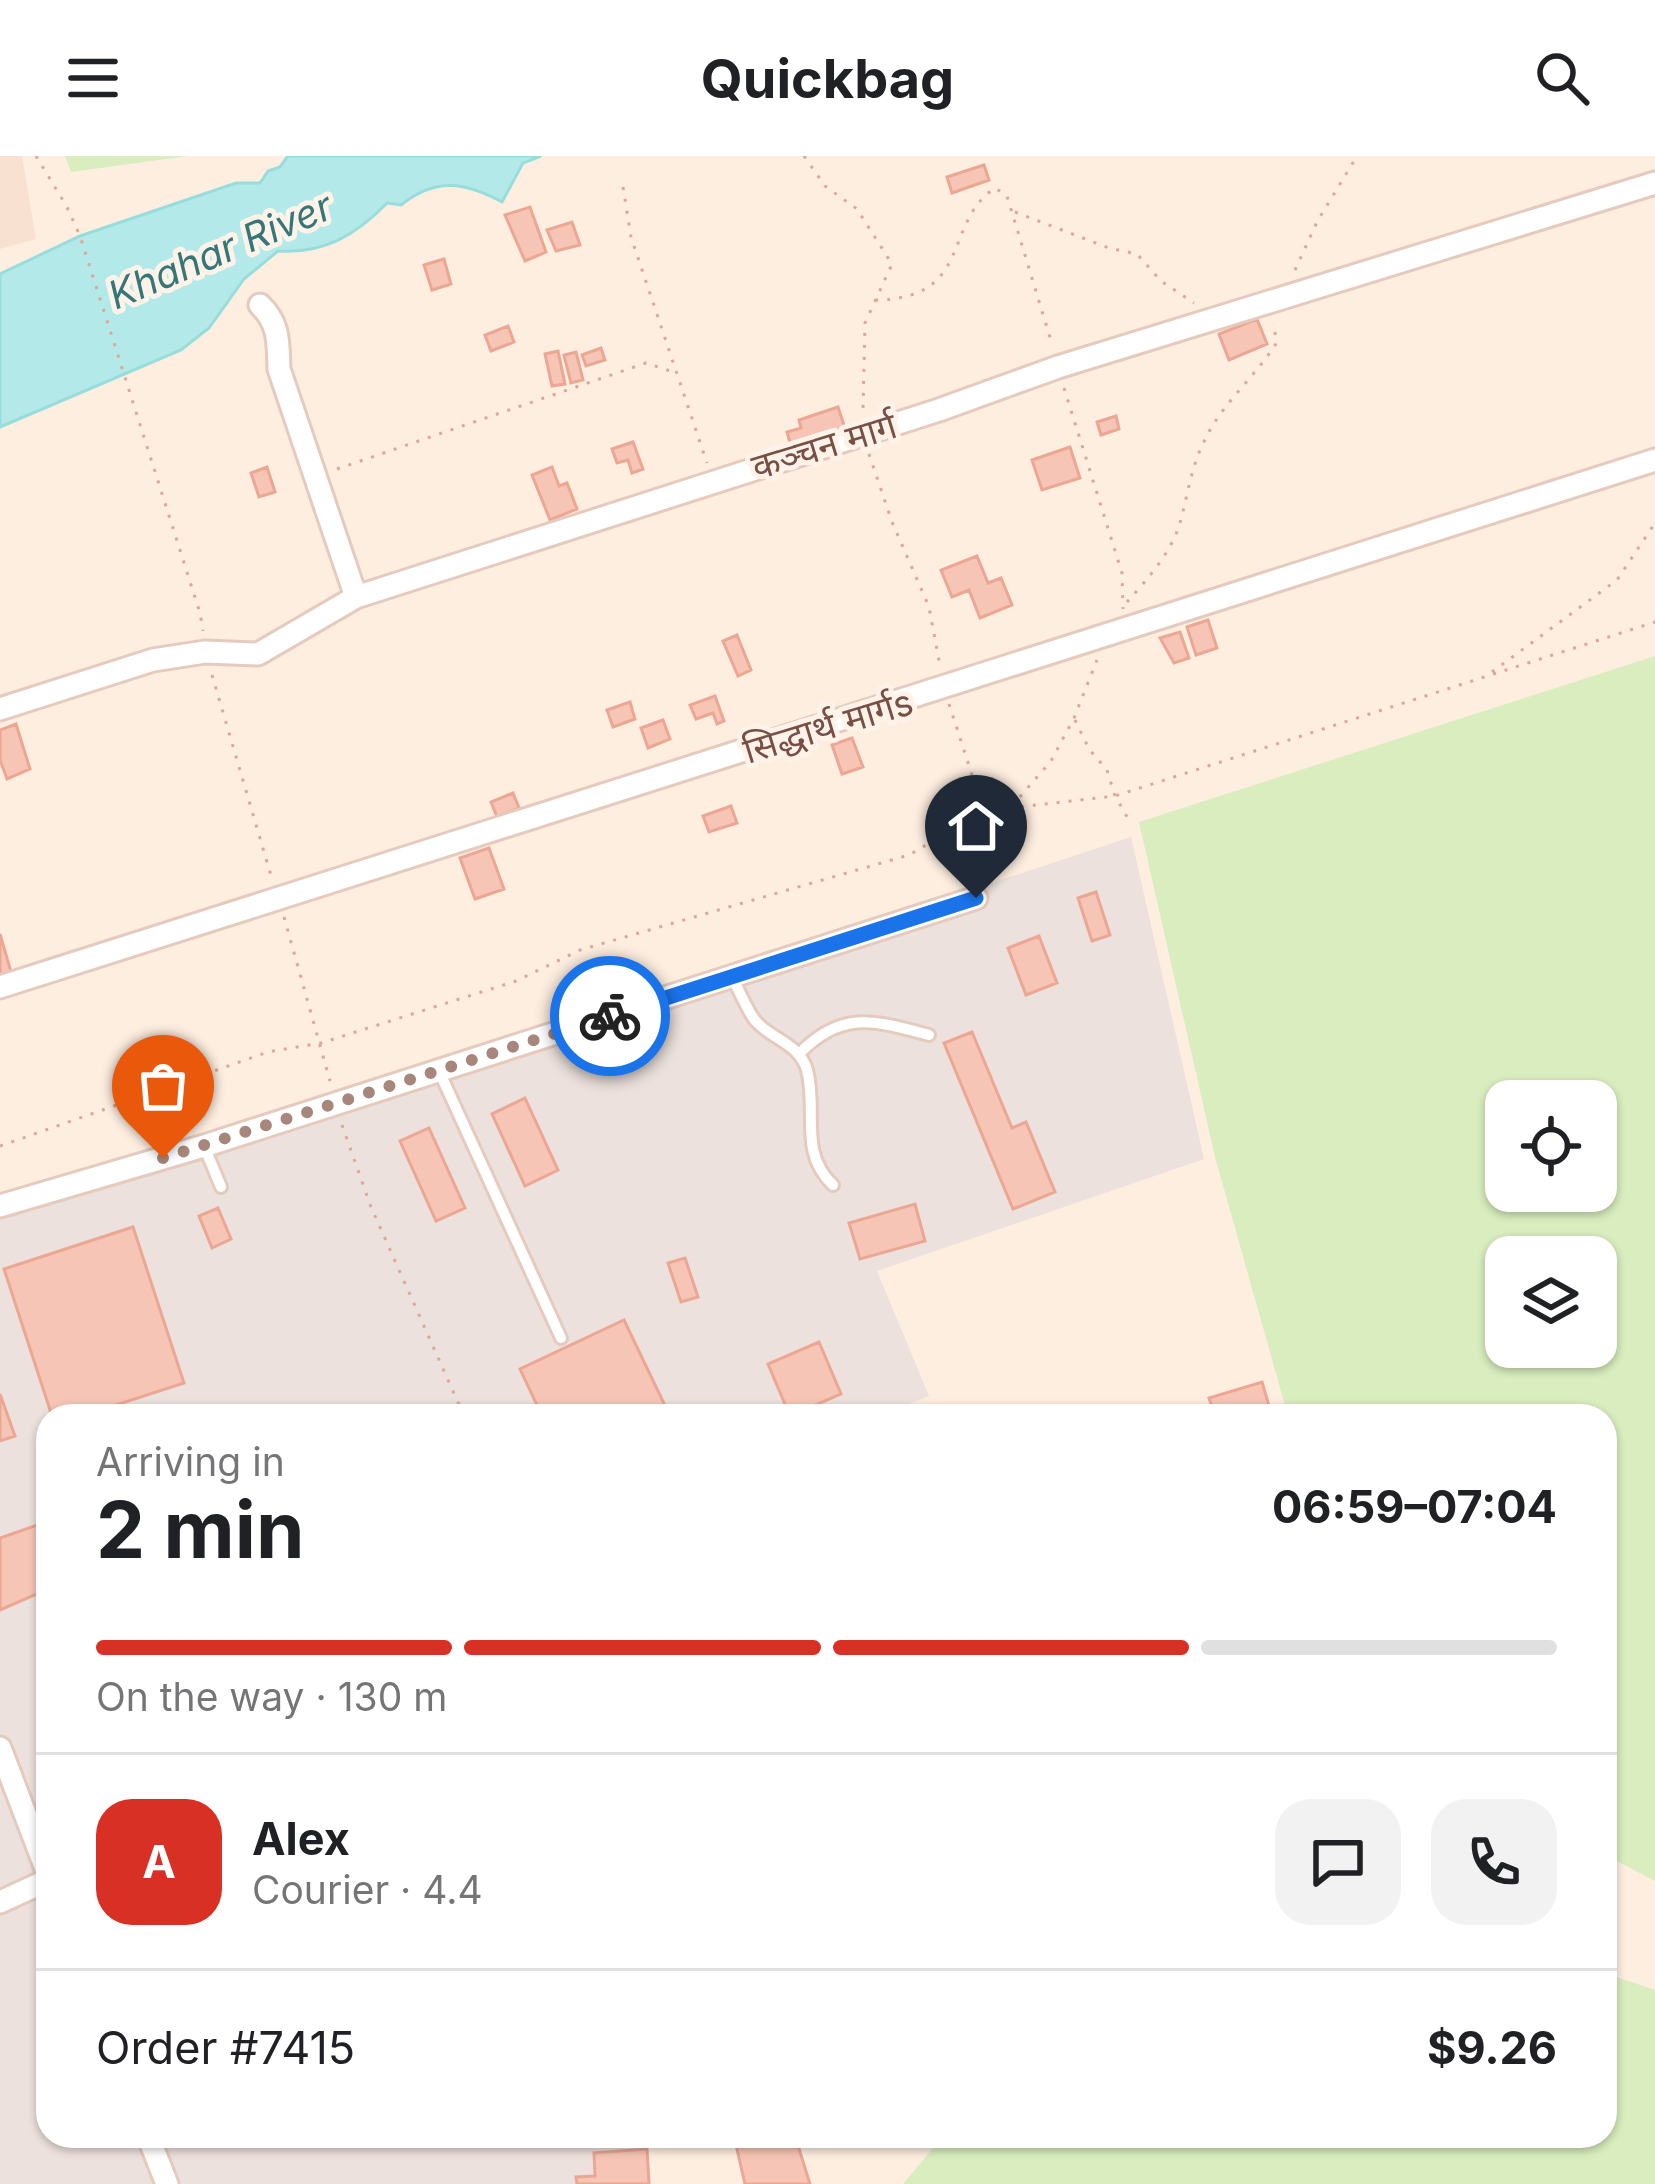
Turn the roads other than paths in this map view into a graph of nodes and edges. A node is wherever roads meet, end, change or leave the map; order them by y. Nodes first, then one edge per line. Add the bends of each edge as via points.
1 (1655, 183) edge
2 (260, 305) dead end
3 (1655, 460) edge
4 (356, 597) junction
5 (0, 709) edge
6 (976, 898) dead end
7 (732, 977) junction
8 (0, 987) edge
9 (929, 1035) dead end
10 (799, 1054) junction
11 (439, 1070) junction
12 (204, 1146) junction
13 (832, 1185) dead end
14 (221, 1187) dead end
15 (0, 1206) edge
16 (561, 1338) dead end
17 (0, 1748) edge
18 (36, 1844) edge
19 (36, 1882) edge
20 (0, 1902) edge
21 (153, 2148) edge
22 (167, 2184) edge

1 - 4 street, कञ्चन मार्ग
2 - 4 street via 280,340 279,369
3 - 8 street, सिद्धार्थ मार्गs
4 - 5 street, कञ्चन मार्ग via 258,654 153,660
6 - 7 street
7 - 10 lane via 756,1023
7 - 11 street
9 - 10 lane via 856,1020
10 - 13 lane via 817,1170
11 - 12 street
11 - 16 lane
12 - 14 lane
12 - 15 street
17 - 18 street
19 - 20 street
21 - 22 street

